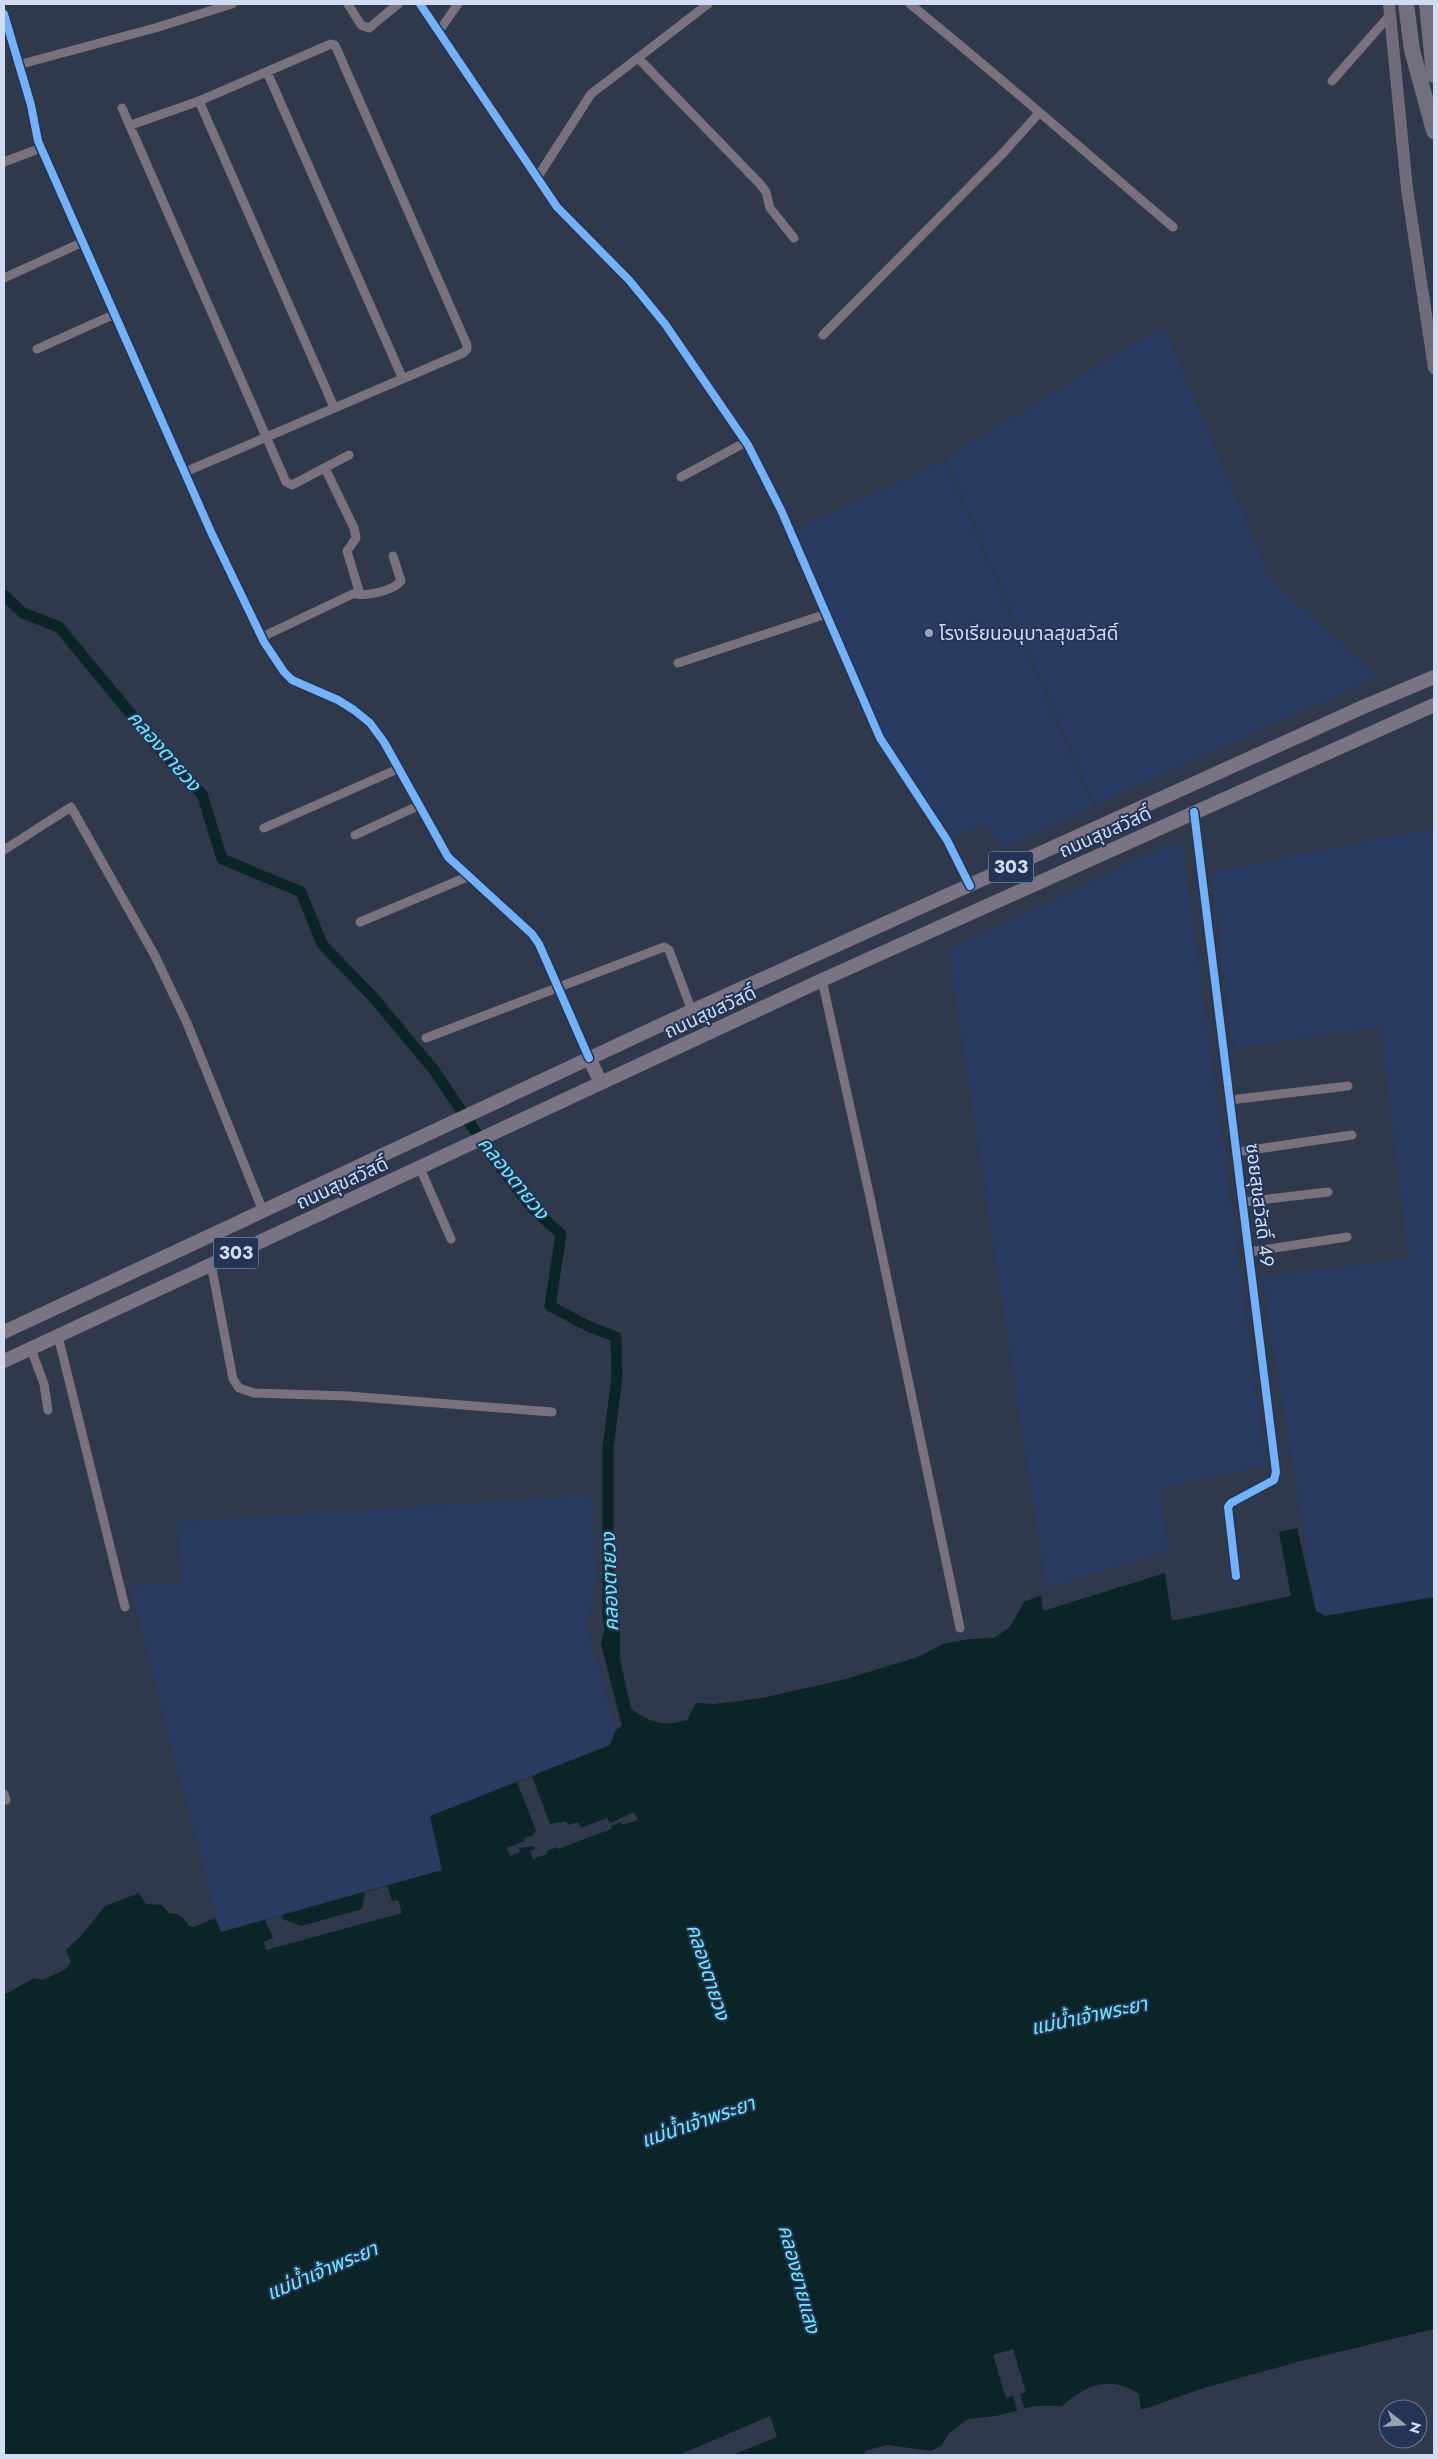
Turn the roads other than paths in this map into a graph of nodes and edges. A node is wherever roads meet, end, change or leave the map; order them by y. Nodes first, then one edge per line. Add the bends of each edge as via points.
1 (232, 4) edge
2 (348, 4) edge
3 (398, 4) edge
4 (420, 4) edge
5 (458, 4) edge
6 (708, 4) edge
7 (910, 4) edge
8 (1406, 4) edge
9 (1427, 4) edge
10 (1389, 9) edge
11 (4, 14) edge
12 (439, 31) junction
13 (638, 58) junction
14 (18, 65) junction
15 (267, 72) junction
16 (1434, 75) edge
17 (1332, 81) dead end
18 (199, 101) junction
19 (122, 108) dead end
20 (1039, 113) junction
21 (131, 125) junction
22 (1434, 131) edge
23 (41, 148) junction
24 (4, 162) edge
25 (537, 178) junction
26 (1173, 227) dead end
27 (794, 238) dead end
28 (83, 242) junction
29 (4, 278) edge
30 (115, 314) junction
31 (823, 335) dead end
32 (37, 349) dead end
33 (1434, 368) edge
34 (402, 377) junction
35 (334, 407) junction
36 (268, 437) junction
37 (746, 442) junction
38 (349, 455) dead end
39 (324, 468) junction
40 (185, 472) junction
41 (681, 477) dead end
42 (393, 556) dead end
43 (356, 594) junction
44 (826, 614) junction
45 (262, 637) junction
46 (678, 663) dead end
47 (1434, 677) edge
48 (1434, 705) edge
49 (400, 768) junction
50 (420, 805) junction
51 (1194, 812) junction
52 (264, 828) dead end
53 (355, 835) dead end
54 (4, 850) edge
55 (467, 876) junction
56 (970, 886) junction
57 (360, 922) dead end
58 (822, 980) junction
59 (558, 987) junction
60 (692, 1011) junction
61 (426, 1038) dead end
62 (589, 1058) junction
63 (601, 1083) junction
64 (1348, 1086) dead end
65 (1230, 1100) junction
66 (1352, 1135) dead end
67 (1237, 1152) junction
68 (420, 1168) junction
69 (1328, 1192) dead end
70 (1243, 1202) junction
71 (263, 1211) junction
72 (1347, 1237) dead end
73 (451, 1239) dead end
74 (1249, 1252) junction
75 (211, 1264) junction
76 (4, 1332) edge
77 (58, 1336) junction
78 (31, 1348) junction
79 (4, 1361) edge
80 (48, 1410) dead end
81 (552, 1412) dead end
82 (1236, 1576) dead end
83 (125, 1607) dead end
84 (960, 1628) dead end

1 - 14 street
2 - 3 street via 361,25 369,28
4 - 12 street
5 - 12 street
6 - 13 street
7 - 20 street via 1004,80
8 - 22 highway via 1412,50
9 - 16 highway
10 - 17 street
10 - 33 main road via 1407,189
11 - 14 street
12 - 25 street
13 - 25 street via 591,94
13 - 27 street via 760,184 770,208
14 - 23 street
15 - 18 street
15 - 34 street
15 - 34 street via 331,44 338,48 467,345 463,353
18 - 21 street
18 - 35 street
19 - 21 street
20 - 26 street
20 - 31 street
21 - 36 street
23 - 24 street
23 - 28 street
25 - 37 street via 557,207 629,280 665,324
28 - 29 street
28 - 30 street
30 - 32 street
30 - 40 street
34 - 35 street
35 - 36 street
36 - 39 street via 289,484
36 - 40 street
37 - 41 street
37 - 44 street via 781,510
38 - 39 street
39 - 43 street via 354,528 356,538 347,551 360,586
40 - 45 street
42 - 43 street via 400,576 398,585 372,594
43 - 45 street
44 - 46 street
44 - 56 street via 880,738 947,840
45 - 49 street via 292,680 338,700 370,723
47 - 56 main road, ถนนสุขสวัสดิ์ / 303
48 - 51 main road, ถนนสุขสวัสดิ์ / 303
49 - 50 street
49 - 52 street
50 - 53 street
50 - 55 street via 448,857
51 - 58 main road, ถนนสุขสวัสดิ์ / 303
51 - 65 street, ซอยสุขสวัสดิ์ 49
54 - 71 street via 71,807 155,956 183,1014
55 - 57 street
55 - 59 street via 532,934
56 - 60 main road, ถนนสุขสวัสดิ์ / 303
58 - 63 main road, ถนนสุขสวัสดิ์ / 303
58 - 84 street
59 - 60 street via 664,946 669,950
59 - 61 street
59 - 62 street
60 - 62 main road, ถนนสุขสวัสดิ์ / 303
62 - 63 main road
62 - 71 main road, ถนนสุขสวัสดิ์ / 303
63 - 68 main road, ถนนสุขสวัสดิ์ / 303
64 - 65 street
65 - 67 street, ซอยสุขสวัสดิ์ 49
66 - 67 street
67 - 70 street, ซอยสุขสวัสดิ์ 49
68 - 73 street
68 - 75 main road, ถนนสุขสวัสดิ์ / 303
69 - 70 street
70 - 74 street, ซอยสุขสวัสดิ์ 49
71 - 76 main road, ถนนสุขสวัสดิ์ / 303
72 - 74 street
74 - 82 street, ซอยสุขสวัสดิ์ 49 via 1276,1472 1274,1480 1228,1507
75 - 77 main road, ถนนสุขสวัสดิ์ / 303
75 - 81 street via 233,1379 239,1388 254,1393 348,1396
77 - 78 main road, ถนนสุขสวัสดิ์ / 303
77 - 83 street
78 - 79 main road, ถนนสุขสวัสดิ์ / 303
78 - 80 street via 44,1384

